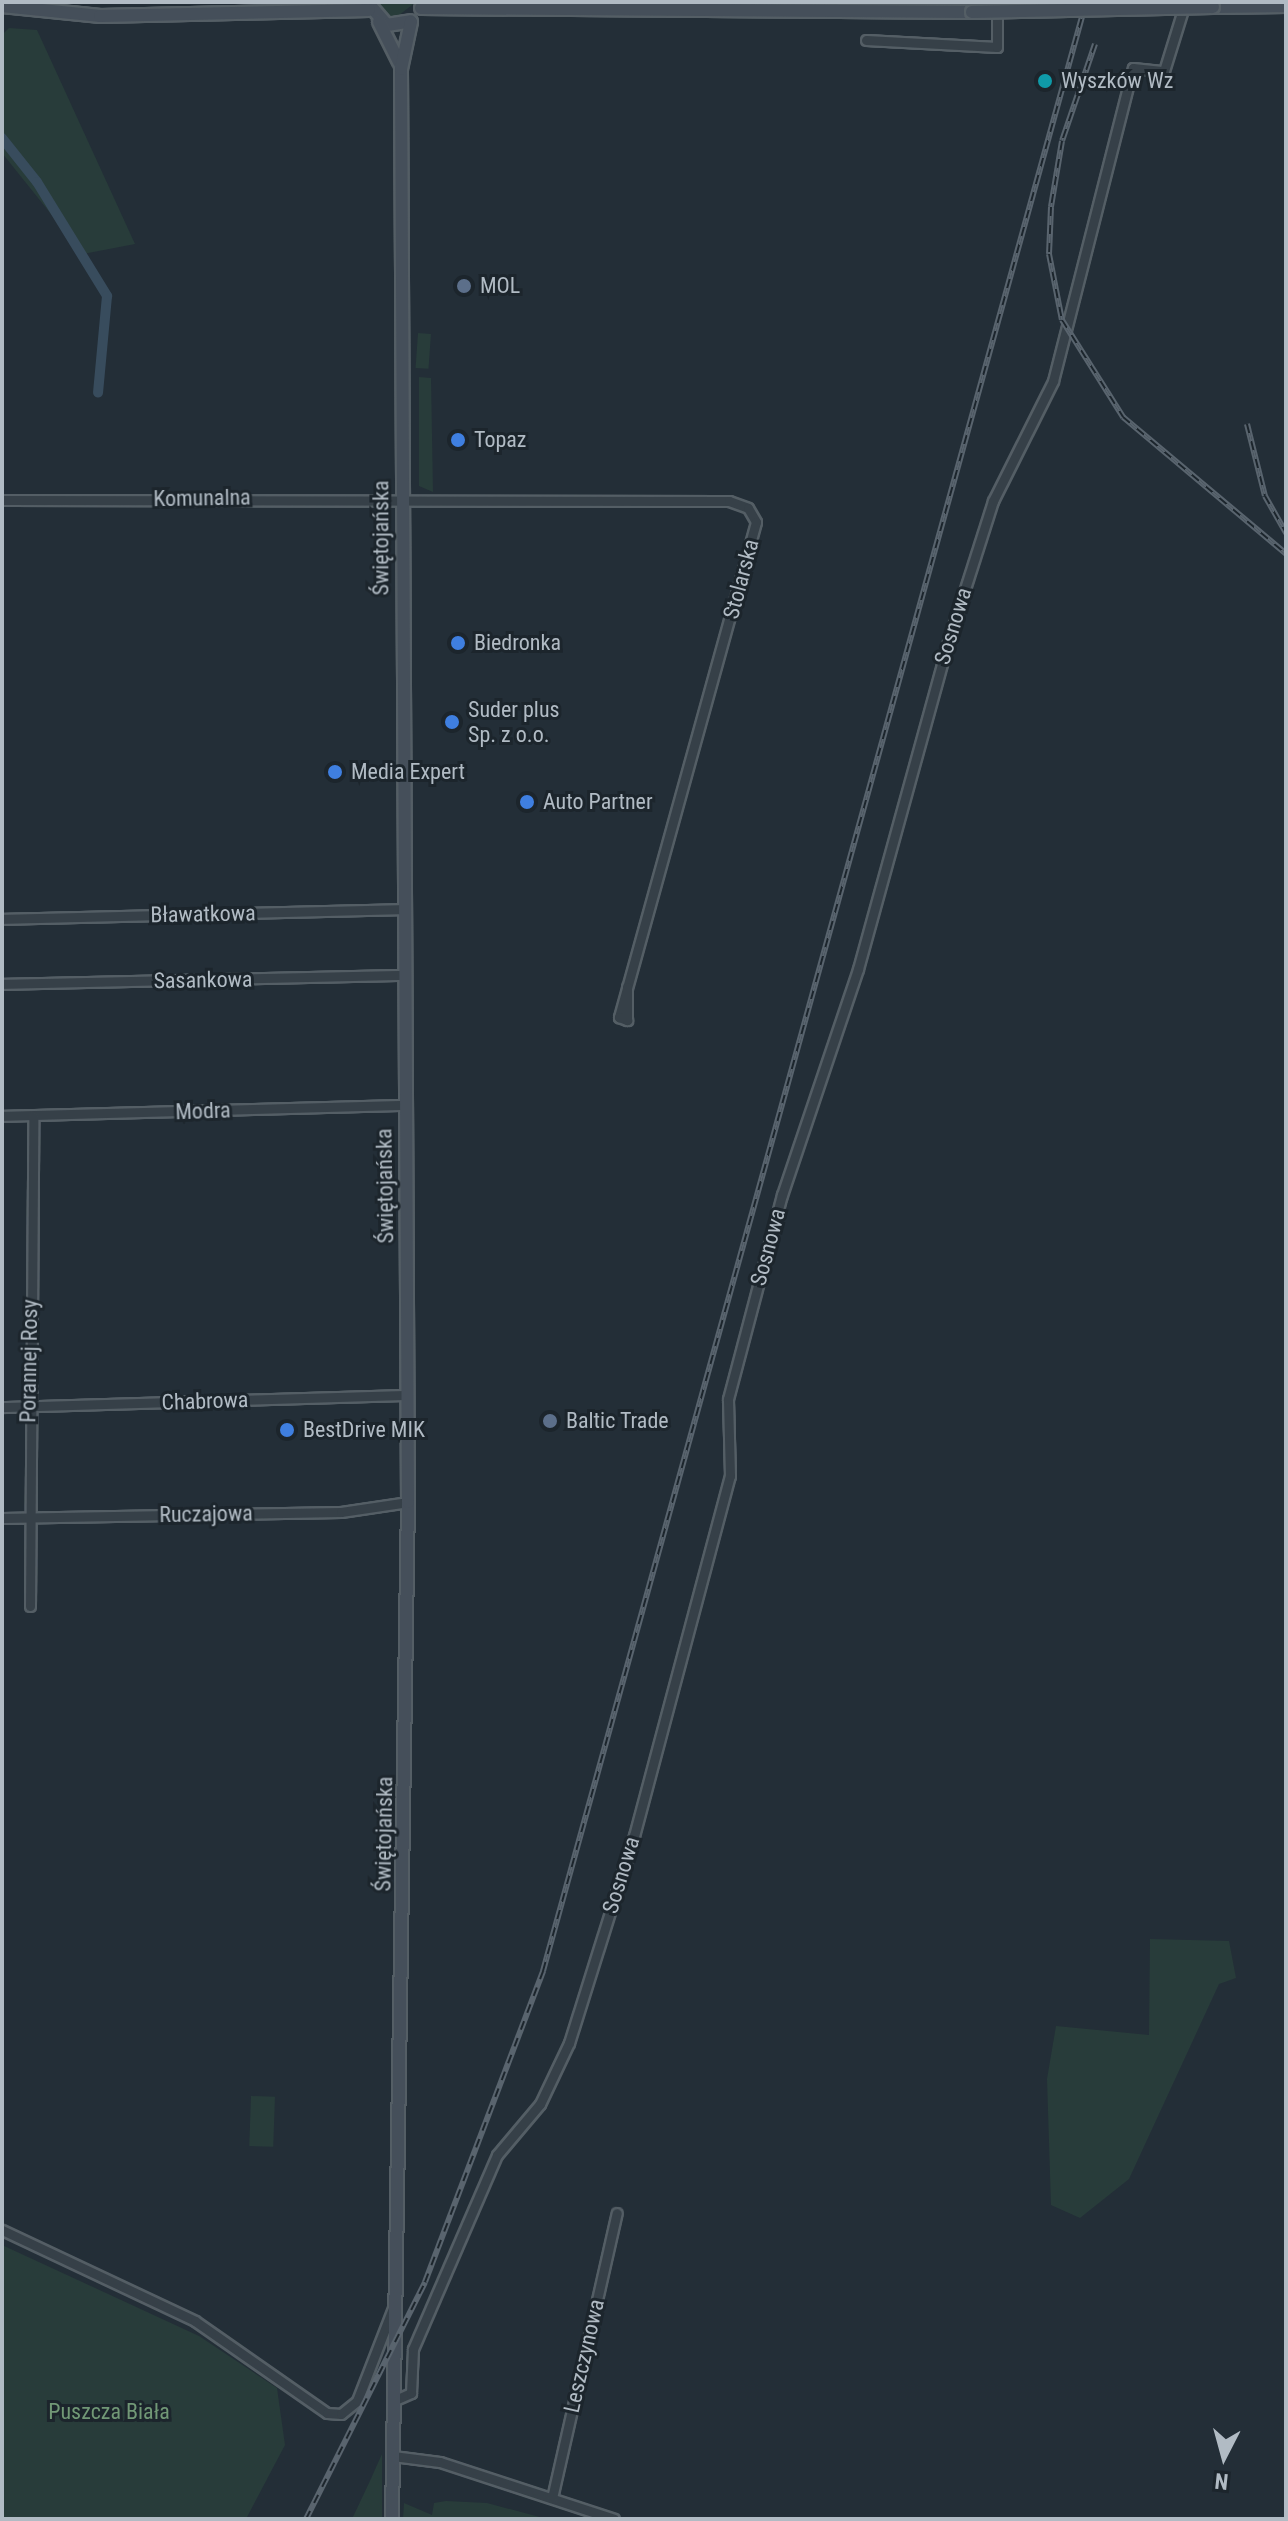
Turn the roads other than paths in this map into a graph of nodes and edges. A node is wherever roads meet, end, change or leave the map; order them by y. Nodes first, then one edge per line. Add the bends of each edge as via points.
1 (622, 2) edge
2 (997, 2) edge
3 (1186, 2) edge
4 (422, 5) edge
5 (2, 6) edge
6 (368, 6) edge
7 (1286, 6) edge
8 (695, 10) junction
9 (379, 22) junction
10 (411, 22) junction
11 (866, 40) dead end
12 (401, 69) junction
13 (401, 498) junction
14 (2, 500) edge
15 (403, 909) junction
16 (2, 919) edge
17 (404, 975) junction
18 (2, 984) edge
19 (627, 987) dead end
20 (404, 1105) junction
21 (2, 1116) edge
22 (33, 1116) junction
23 (408, 1395) junction
24 (28, 1406) junction
25 (2, 1407) edge
26 (408, 1502) junction
27 (2, 1518) edge
28 (29, 1518) junction
29 (30, 1606) dead end
30 (617, 2213) dead end
31 (2, 2230) edge
32 (395, 2303) junction
33 (393, 2401) junction
34 (393, 2456) junction
35 (552, 2498) junction
36 (392, 2519) edge
37 (614, 2519) edge

1 - 8 street
2 - 11 street via 997,47
3 - 33 street, Sosnowa via 1164,71 1133,68 1053,381 993,501 858,969 782,1195 728,1399 730,1476 574,2026 540,2104 497,2155 413,2349 411,2393
4 - 8 street
4 - 10 street
5 - 6 street via 100,16
6 - 9 street, Świętojańska
7 - 8 street, bridge
9 - 10 street
9 - 12 street, Świętojańska
10 - 12 street, Świętojańska
12 - 13 street, Świętojańska
13 - 14 street, Komunalna
13 - 15 street, Świętojańska
13 - 19 street, Stolarska via 729,501 748,508 756,522
15 - 16 street, Bławatkowa
15 - 17 street, Świętojańska
17 - 18 street, Sasankowa
17 - 20 street, Świętojańska
20 - 22 street, Modra
20 - 23 street, Świętojańska
21 - 22 street, Modra
22 - 24 street, Porannej Rosy
23 - 24 street, Chabrowa
23 - 26 street, Świętojańska
24 - 25 street, Chabrowa
24 - 28 street, Porannej Rosy
26 - 28 street, Ruczajowa via 341,1512
26 - 32 street, Świętojańska
27 - 28 street, Ruczajowa
28 - 29 street, Porannej Rosy
30 - 35 street, Leszczynowa
31 - 32 street, Świętojańska via 195,2321 327,2413 341,2414 357,2401
32 - 33 street, Świętojańska
33 - 34 street, Świętojańska
34 - 35 street via 440,2462
34 - 36 street, Świętojańska
35 - 37 street

